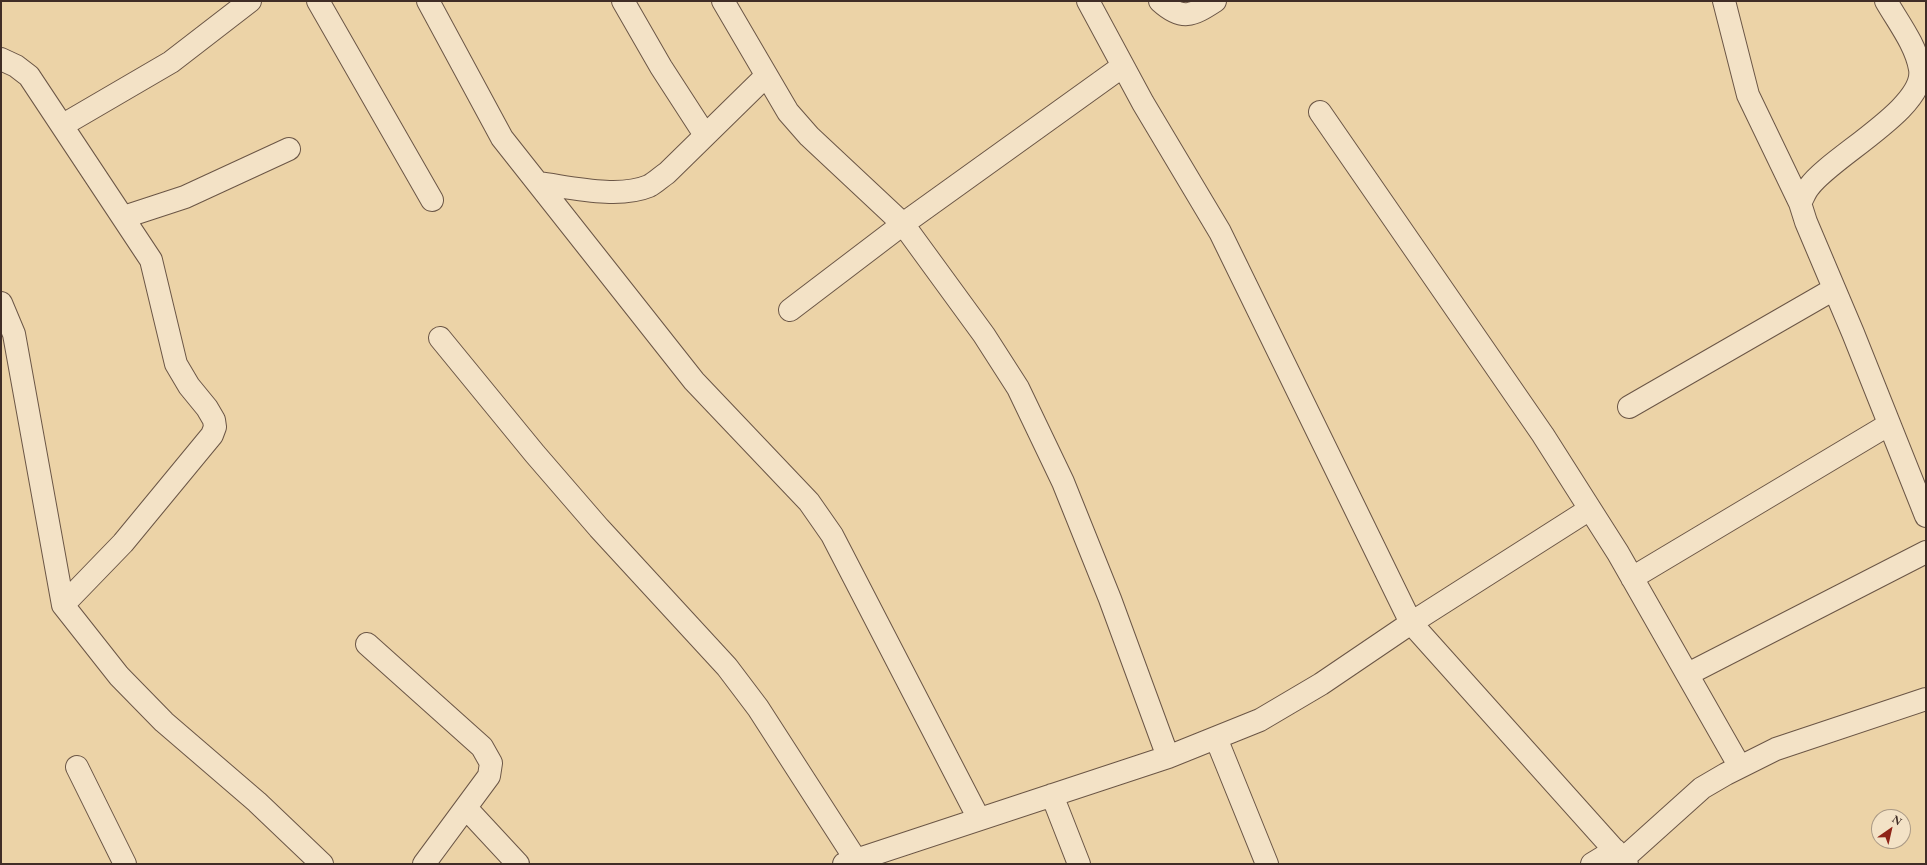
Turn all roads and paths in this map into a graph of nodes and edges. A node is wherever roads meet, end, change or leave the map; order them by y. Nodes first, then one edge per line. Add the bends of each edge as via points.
1 (250, 1) edge
2 (318, 1) edge
3 (428, 1) edge
4 (623, 1) edge
5 (723, 1) edge
6 (1088, 1) edge
7 (1160, 1) edge
8 (1215, 1) edge
9 (1724, 1) edge
10 (1886, 1) edge
11 (1, 59) edge
12 (1123, 66) junction
13 (766, 76) junction
14 (1320, 112) dead end
15 (63, 125) junction
16 (705, 135) junction
17 (289, 149) dead end
18 (538, 183) junction
19 (432, 200) dead end
20 (1800, 203) junction
21 (124, 217) junction
22 (903, 224) junction
23 (1834, 289) junction
24 (1, 303) edge
25 (790, 310) dead end
26 (440, 338) dead end
27 (1629, 407) dead end
28 (1888, 425) junction
29 (1590, 509) junction
30 (1926, 516) edge
31 (1926, 552) edge
32 (1632, 578) junction
33 (63, 605) junction
34 (1411, 624) junction
35 (368, 644) dead end
36 (1688, 674) junction
37 (1926, 699) edge
38 (1216, 738) junction
39 (1168, 757) junction
40 (77, 767) dead end
41 (1740, 767) junction
42 (1052, 795) junction
43 (466, 808) junction
44 (979, 819) junction
45 (879, 858) edge
46 (1622, 858) edge
47 (850, 862) edge
48 (125, 864) edge
49 (322, 864) edge
50 (424, 864) edge
51 (518, 864) edge
52 (1079, 864) edge
53 (1267, 864) edge
54 (1592, 864) edge

1 - 15 street via 171,62
2 - 19 street
3 - 18 street via 502,138
4 - 16 street via 661,67
5 - 13 street
6 - 12 street
7 - 8 street via 1175,13 1190,15
9 - 20 street via 1748,95
10 - 20 street via 1912,48 1920,69 1920,82 1911,98 1820,176 1809,187
11 - 15 street via 29,76
12 - 22 street
12 - 34 street via 1220,232
13 - 16 street
13 - 22 street via 788,112 809,136
14 - 29 street via 1543,435
15 - 21 street
16 - 18 street via 667,173 650,186 611,192
17 - 21 street via 185,197
18 - 44 street via 694,380 809,502 832,535
20 - 23 street
21 - 33 street via 151,260 176,364 189,386 207,408 215,427 212,435 123,543
22 - 25 street
22 - 39 street via 984,335 1018,388 1063,482
23 - 27 street
23 - 28 street
24 - 33 street via 14,334
26 - 47 street via 599,528 727,667 758,708
28 - 30 street
28 - 32 street
29 - 32 street
29 - 34 street
31 - 36 street
32 - 36 street
33 - 49 street via 118,676 164,722 257,802
34 - 38 street via 1321,684 1260,720
34 - 46 street
35 - 43 street via 482,747 491,763 488,776
36 - 41 street
37 - 41 street via 1776,749
38 - 39 street
38 - 53 street
39 - 42 street
40 - 48 street
41 - 46 street via 1702,788
42 - 44 street
42 - 52 street
43 - 50 street
43 - 51 street
44 - 45 street
45 - 47 street
46 - 54 street

